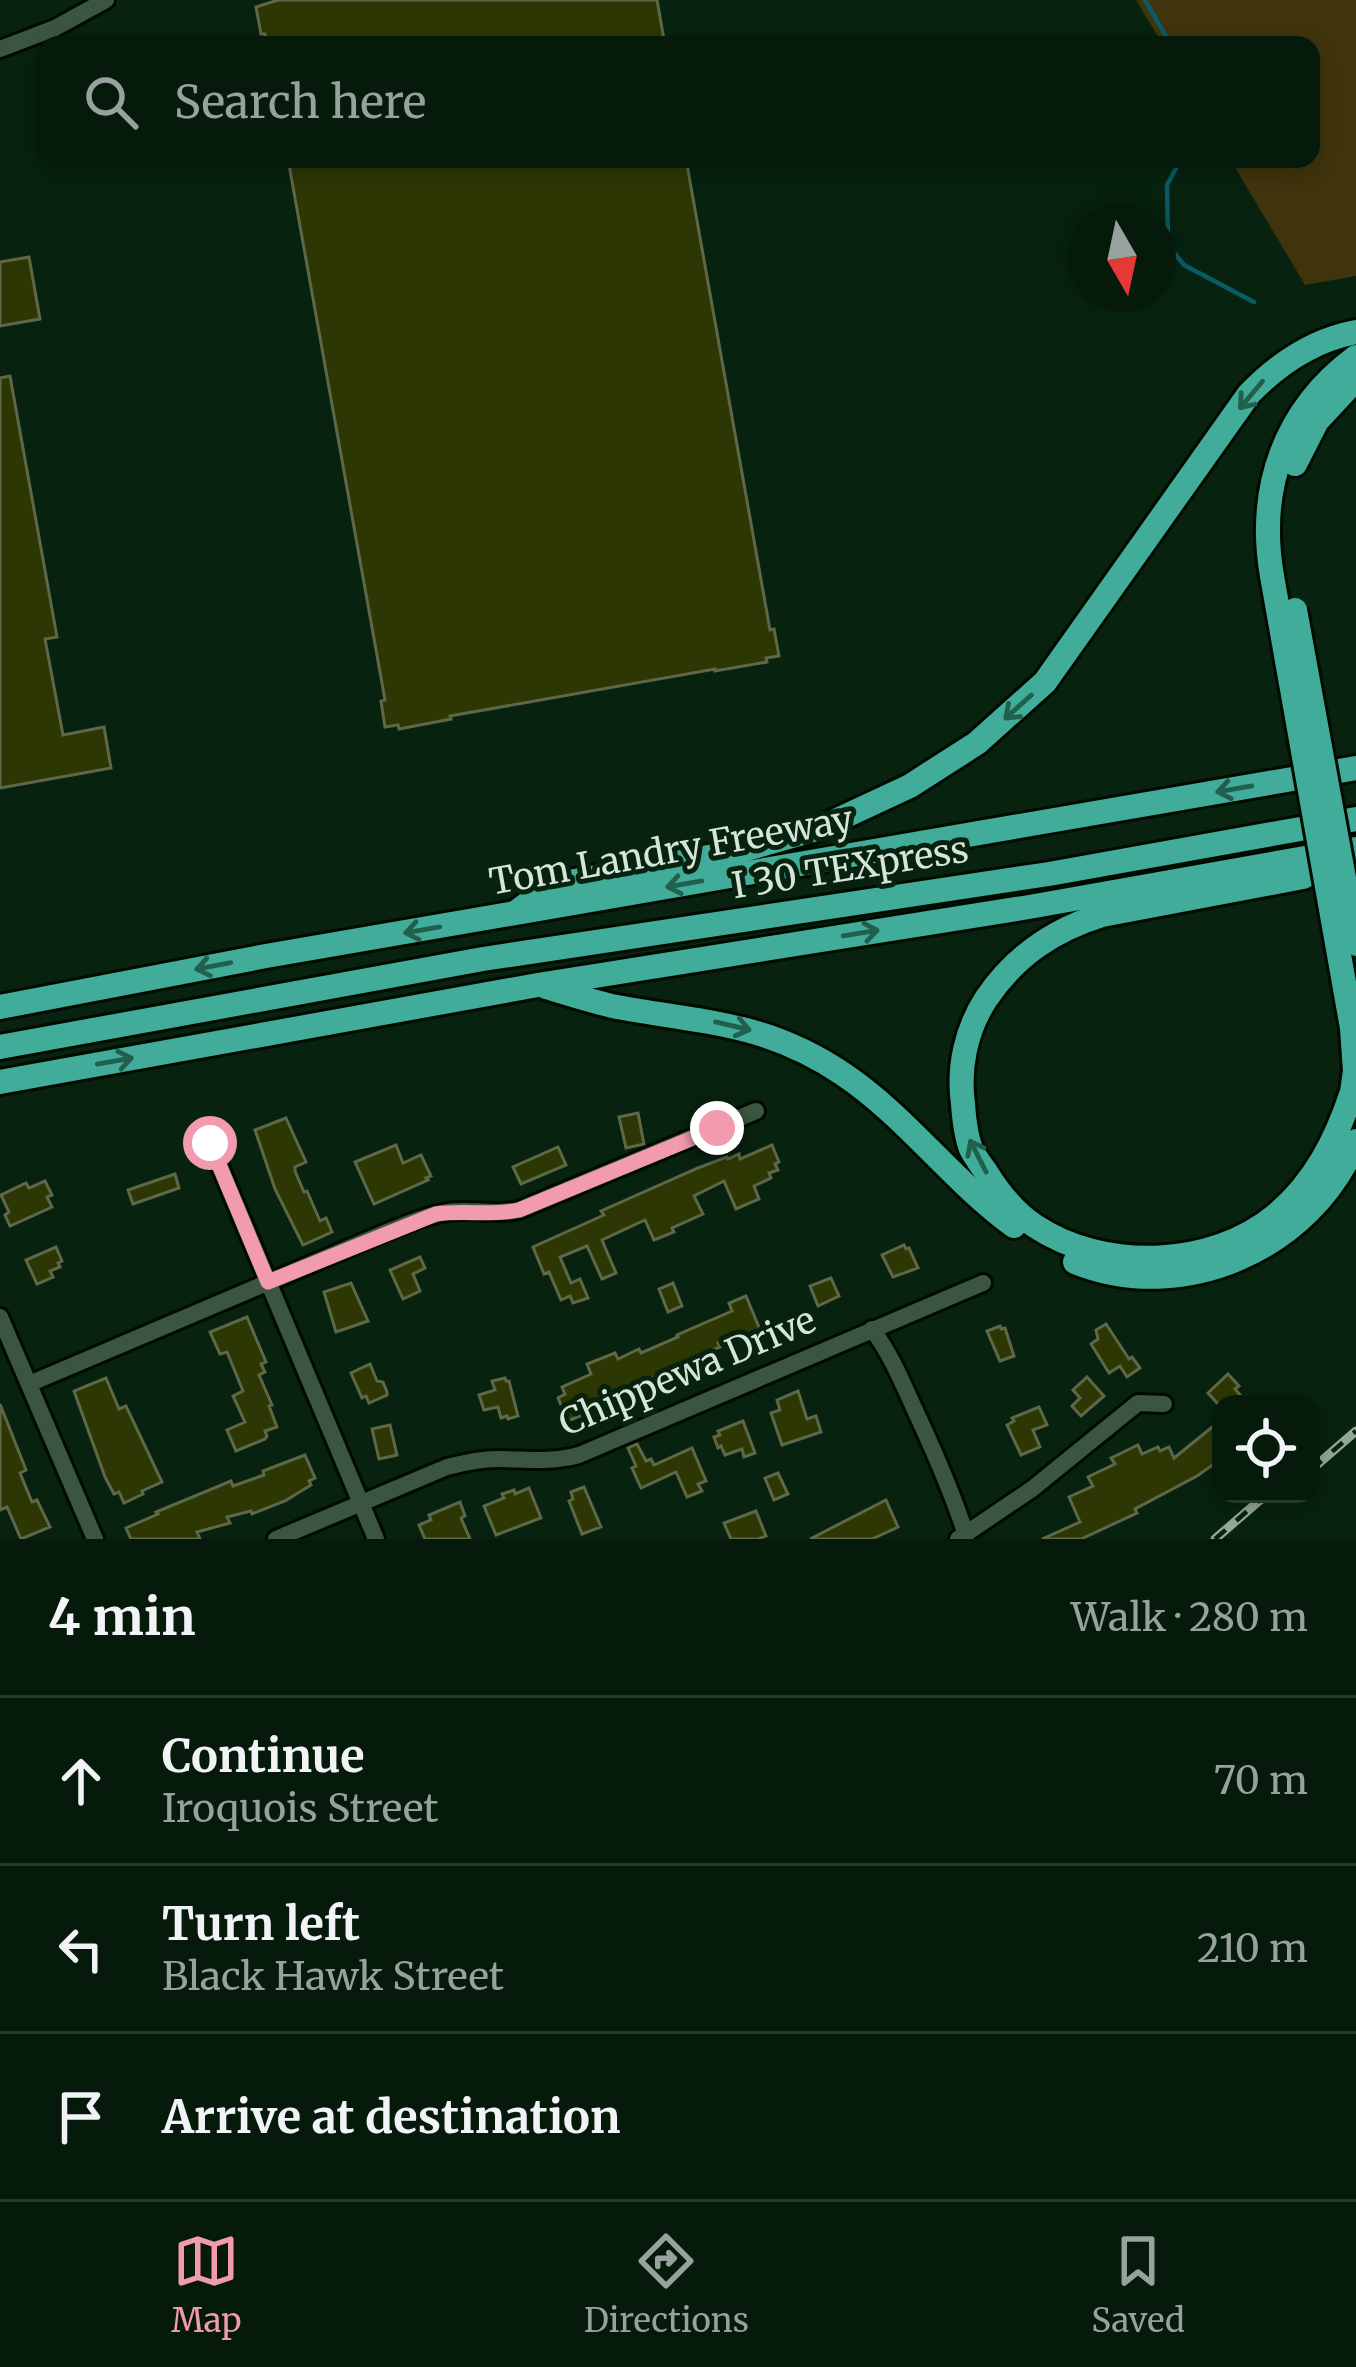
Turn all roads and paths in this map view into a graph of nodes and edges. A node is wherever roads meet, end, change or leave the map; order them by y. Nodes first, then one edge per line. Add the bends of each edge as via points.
1 (106, 0) edge
2 (0, 49) edge
3 (1356, 332) edge
4 (1356, 357) edge
5 (1356, 379) edge
6 (1280, 574) junction
7 (1356, 768) edge
8 (1356, 819) edge
9 (1355, 849) edge
10 (515, 914) junction
11 (1356, 944) edge
12 (538, 985) junction
13 (0, 1006) edge
14 (0, 1047) edge
15 (0, 1082) edge
16 (756, 1111) dead end
17 (1356, 1141) edge
18 (210, 1143) dead end
19 (268, 1282) junction
20 (983, 1283) dead end
21 (0, 1316) edge
22 (872, 1329) junction
23 (29, 1384) junction
24 (1164, 1403) dead end
25 (361, 1503) junction
26 (962, 1537) edge
27 (95, 1539) edge
28 (276, 1539) edge
29 (376, 1539) edge

1 - 2 street
3 -> 10 highway via 1292,357 1249,394 1045,682 961,755 820,827 736,853 552,885
4 - 6 highway via 1311,399 1283,449 1266,528
5 - 6 highway via 1317,421 1294,465 1283,503
6 -> 9 highway, bridge via 1352,1028 1355,1071 1341,1126 1304,1187 1275,1215 1209,1250 1161,1257 1091,1251 1016,1212 971,1148 961,1084 967,1039 1001,977 1073,924 1303,877
6 - 11 highway, bridge
7 -> 10 highway, Tom Landry Freeway
8 - 14 highway, I 30 TEXpress via 483,959
12 -> 9 highway
10 -> 13 highway, Tom Landry Freeway
15 -> 12 highway
12 -> 17 highway via 774,1036 885,1106 1040,1245 1113,1272 1214,1269 1268,1246 1316,1204
16 - 19 street via 519,1210 436,1214
18 - 19 street
19 - 23 street
19 - 25 street
20 - 22 street, Chippewa Drive
21 - 23 street
22 - 25 street, Chippewa Drive via 579,1455 470,1461
22 - 26 street via 949,1485
23 - 27 street
24 - 26 street via 1138,1403
25 - 28 street, Chippewa Drive
25 - 29 street

